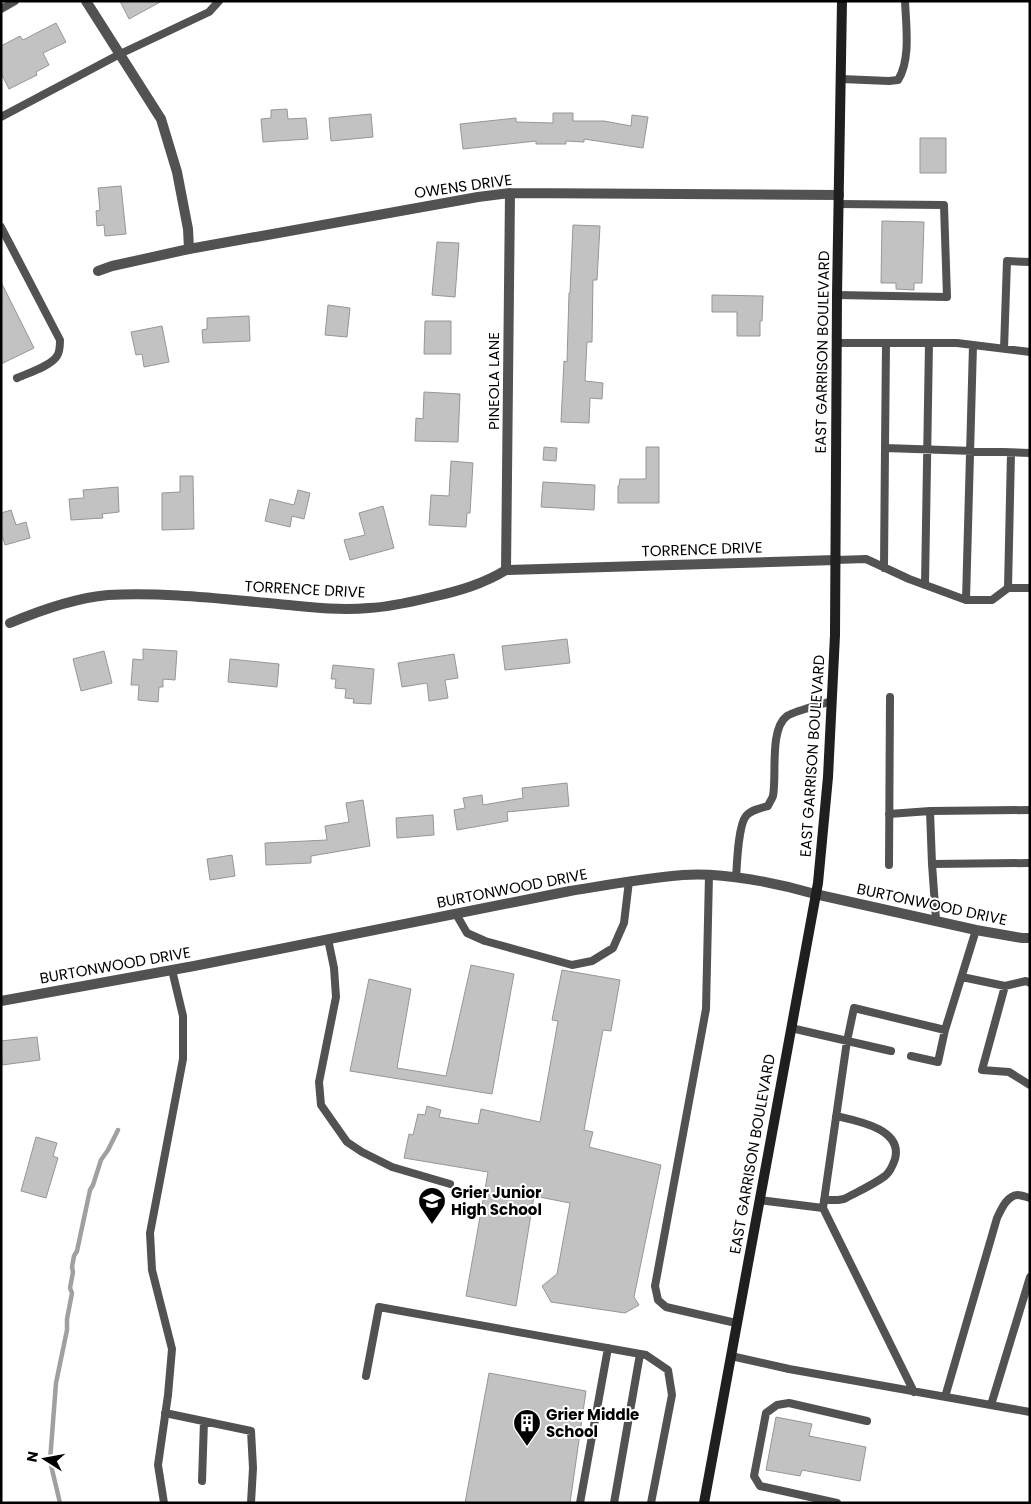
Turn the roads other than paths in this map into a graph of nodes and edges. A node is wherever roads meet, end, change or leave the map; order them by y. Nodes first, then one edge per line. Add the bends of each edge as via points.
1 (15, 1) edge
2 (86, 1) edge
3 (220, 1) edge
4 (842, 1) edge
5 (905, 1) edge
6 (1, 9) edge
7 (120, 54) junction
8 (841, 79) junction
9 (1, 117) edge
10 (510, 193) junction
11 (839, 200) junction
12 (1, 227) edge
13 (189, 249) junction
14 (1030, 262) edge
15 (98, 271) dead end
16 (837, 295) junction
17 (837, 342) junction
18 (886, 343) junction
19 (929, 343) junction
20 (973, 345) junction
21 (1004, 349) junction
22 (1030, 352) edge
23 (17, 378) dead end
24 (885, 448) junction
25 (927, 450) junction
26 (970, 452) junction
27 (1012, 453) junction
28 (1030, 453) edge
29 (836, 560) junction
30 (884, 568) junction
31 (506, 570) junction
32 (925, 585) junction
33 (1008, 588) junction
34 (1030, 588) edge
35 (966, 600) junction
36 (10, 623) dead end
37 (890, 697) dead end
38 (832, 701) junction
39 (1030, 810) edge
40 (930, 811) junction
41 (889, 814) junction
42 (1030, 863) edge
43 (932, 864) junction
44 (889, 865) dead end
45 (709, 875) junction
46 (736, 878) junction
47 (629, 881) junction
48 (815, 894) junction
49 (456, 914) junction
50 (936, 920) junction
51 (976, 930) junction
52 (1030, 938) edge
53 (328, 939) junction
54 (172, 970) junction
55 (962, 977) junction
56 (1030, 983) edge
57 (1005, 986) junction
58 (1, 1001) edge
59 (791, 1028) junction
60 (945, 1030) junction
61 (847, 1040) junction
62 (891, 1051) dead end
63 (911, 1056) dead end
64 (1030, 1085) edge
65 (836, 1116) junction
66 (450, 1184) dead end
67 (1030, 1198) edge
68 (759, 1200) junction
69 (824, 1200) junction
70 (823, 1208) junction
71 (1030, 1277) edge
72 (736, 1323) junction
73 (608, 1348) junction
74 (640, 1354) junction
75 (731, 1356) junction
76 (366, 1376) dead end
77 (914, 1392) junction
78 (946, 1397) junction
79 (990, 1405) junction
80 (1030, 1412) edge
81 (165, 1413) junction
82 (204, 1421) junction
83 (867, 1421) dead end
84 (202, 1481) dead end
85 (164, 1503) edge
86 (251, 1503) edge
87 (580, 1503) edge
88 (614, 1503) edge
89 (652, 1503) edge
90 (704, 1503) edge
91 (837, 1503) edge

1 - 6 lane
2 - 7 street
3 - 7 lane via 209,12
4 - 8 main road, EAST GARRISON BOULEVARD
5 - 8 lane via 906,47 898,80
7 - 9 lane
7 - 13 street via 161,119 177,172
8 - 11 main road, EAST GARRISON BOULEVARD
10 - 11 street, OWENS DRIVE
10 - 13 street, OWENS DRIVE
10 - 31 street, PINEOLA LANE
11 - 16 main road, EAST GARRISON BOULEVARD
11 - 16 lane via 944,205 947,297
12 - 23 lane via 60,340 58,356
13 - 15 street, OWENS DRIVE
14 - 21 lane via 1007,261
16 - 17 main road, EAST GARRISON BOULEVARD
17 - 18 lane
17 - 29 main road, EAST GARRISON BOULEVARD
18 - 19 lane
18 - 24 lane
19 - 20 lane
19 - 25 lane
20 - 21 lane
20 - 26 lane
21 - 22 lane
24 - 25 lane
24 - 30 lane
25 - 26 lane
25 - 32 lane
26 - 27 lane
26 - 35 lane
27 - 28 lane
27 - 33 lane
29 - 30 lane via 866,559
29 - 31 street, TORRENCE DRIVE
29 - 38 main road, EAST GARRISON BOULEVARD
30 - 32 lane
31 - 36 street, TORRENCE DRIVE via 458,591 396,606 345,609 163,594 106,595 60,604
32 - 35 lane
33 - 34 lane
33 - 35 lane via 992,600
37 - 41 lane
38 - 46 lane via 782,720 777,737 773,797 768,806 751,811 741,825
38 - 48 main road, EAST GARRISON BOULEVARD via 828,777
39 - 40 lane
40 - 41 lane
40 - 43 lane
41 - 44 lane
42 - 43 lane
43 - 50 lane
45 - 46 street, BURTONWOOD DRIVE
45 - 47 street, BURTONWOOD DRIVE
45 - 72 lane via 706,1009 655,1286 658,1300 666,1307
46 - 48 street, BURTONWOOD DRIVE
47 - 49 street, BURTONWOOD DRIVE
47 - 49 lane via 624,923 612,948 592,961 572,965 485,941 467,933
48 - 50 street, BURTONWOOD DRIVE
48 - 59 main road, EAST GARRISON BOULEVARD
49 - 53 street, BURTONWOOD DRIVE
50 - 51 street, BURTONWOOD DRIVE
51 - 52 street, BURTONWOOD DRIVE
51 - 55 lane
53 - 54 street, BURTONWOOD DRIVE
53 - 66 lane via 336,997 320,1082 321,1104 347,1142 362,1152 392,1167
54 - 58 street, BURTONWOOD DRIVE
54 - 81 lane via 182,1016 183,1059 150,1233 152,1270 172,1349
55 - 57 lane
55 - 60 lane
56 - 57 lane
57 - 64 lane via 982,1070 1009,1072
59 - 61 lane
59 - 68 main road, EAST GARRISON BOULEVARD
60 - 61 lane via 854,1008
60 - 63 lane via 938,1062
61 - 62 lane
61 - 65 lane
65 - 69 lane
65 - 69 lane via 886,1133 896,1148 896,1156 885,1176 844,1199
67 - 78 lane via 1018,1194 1012,1197 997,1218
68 - 70 lane
68 - 72 main road, EAST GARRISON BOULEVARD
69 - 70 lane
70 - 77 lane
71 - 79 lane
72 - 75 main road, EAST GARRISON BOULEVARD
73 - 74 lane
73 - 76 lane via 379,1306
73 - 87 lane
74 - 88 lane
74 - 89 lane via 668,1370 672,1395
75 - 77 lane
75 - 90 main road, EAST GARRISON BOULEVARD
77 - 78 lane
78 - 79 lane
79 - 80 lane
81 - 82 lane
81 - 85 lane via 158,1465
82 - 84 lane
82 - 86 lane via 251,1431
83 - 91 lane via 789,1403 777,1405 766,1413 754,1476 760,1486

